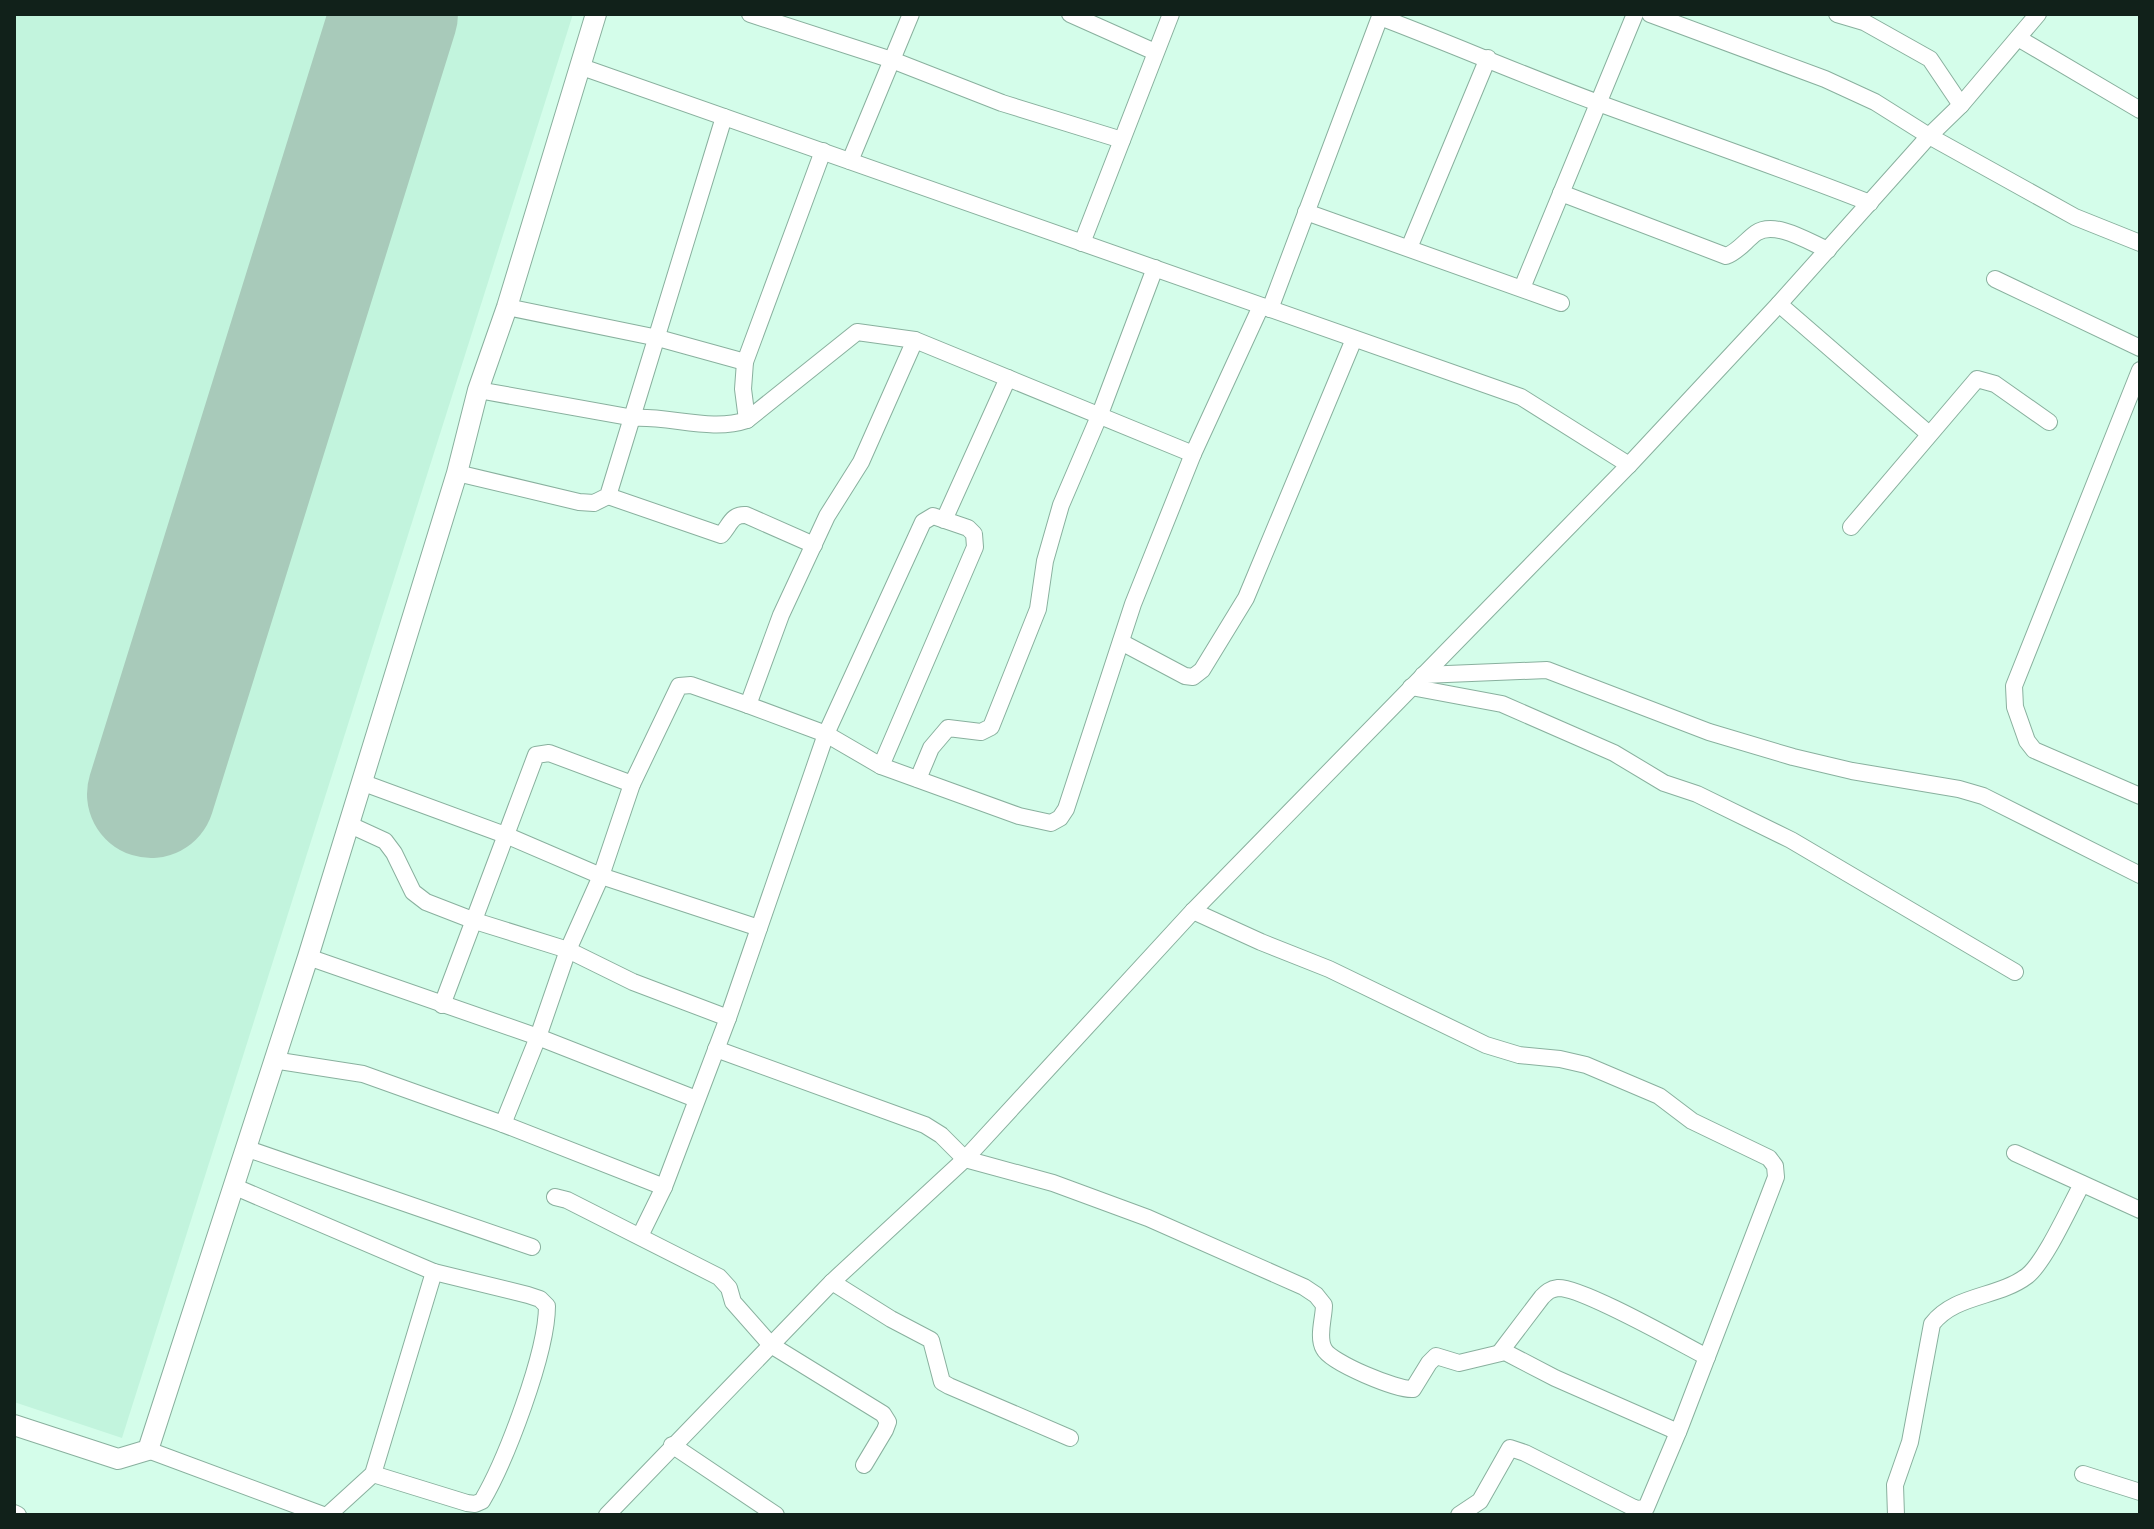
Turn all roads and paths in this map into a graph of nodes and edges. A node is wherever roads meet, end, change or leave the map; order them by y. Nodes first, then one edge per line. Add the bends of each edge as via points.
1 (596, 14) edge
2 (750, 14) edge
3 (911, 14) edge
4 (1070, 14) edge
5 (1171, 14) edge
6 (1635, 14) edge
7 (1650, 14) edge
8 (1837, 14) edge
9 (2038, 14) edge
10 (1380, 16) edge
11 (1865, 18) edge
12 (798, 22) edge
13 (2018, 38) junction
14 (1155, 52) junction
15 (1488, 58) junction
16 (892, 60) junction
17 (579, 66) junction
18 (1598, 104) junction
19 (1961, 105) junction
20 (2140, 110) edge
21 (724, 117) junction
22 (1929, 136) junction
23 (1122, 140) junction
24 (823, 151) junction
25 (850, 161) junction
26 (1561, 193) junction
27 (1870, 203) junction
28 (1306, 212) junction
29 (1082, 243) junction
30 (2140, 243) edge
31 (1409, 248) junction
32 (1828, 250) junction
33 (1155, 268) junction
34 (1995, 279) dead end
35 (1522, 288) junction
36 (1561, 303) dead end
37 (1779, 304) junction
38 (507, 307) junction
39 (1265, 307) junction
40 (658, 338) junction
41 (1354, 339) junction
42 (915, 340) junction
43 (2140, 348) edge
44 (745, 362) junction
45 (2140, 370) edge
46 (1008, 378) junction
47 (478, 390) junction
48 (1100, 414) junction
49 (634, 418) junction
50 (747, 420) junction
51 (2049, 422) dead end
52 (1929, 434) junction
53 (1193, 454) junction
54 (1629, 465) junction
55 (457, 473) junction
56 (608, 496) junction
57 (944, 520) junction
58 (1851, 527) dead end
59 (814, 545) junction
60 (1121, 642) junction
61 (1417, 681) junction
62 (748, 705) junction
63 (826, 734) junction
64 (881, 766) junction
65 (918, 779) junction
66 (361, 782) junction
67 (632, 784) junction
68 (2140, 796) edge
69 (348, 824) junction
70 (508, 836) junction
71 (2140, 875) edge
72 (601, 876) junction
73 (1193, 911) junction
74 (475, 921) junction
75 (759, 928) junction
76 (568, 950) junction
77 (308, 957) junction
78 (2015, 972) dead end
79 (442, 1005) junction
80 (728, 1018) junction
81 (538, 1037) junction
82 (716, 1049) junction
83 (273, 1060) junction
84 (696, 1099) junction
85 (503, 1124) junction
86 (245, 1148) junction
87 (2015, 1153) dead end
88 (965, 1159) junction
89 (2082, 1184) junction
90 (233, 1186) junction
91 (664, 1187) junction
92 (555, 1197) dead end
93 (2140, 1210) edge
94 (640, 1236) junction
95 (532, 1247) dead end
96 (434, 1272) junction
97 (832, 1282) junction
98 (771, 1345) junction
99 (1501, 1351) junction
100 (1707, 1357) junction
101 (14, 1425) edge
102 (1678, 1432) junction
103 (1070, 1438) dead end
104 (672, 1445) junction
105 (148, 1450) junction
106 (864, 1465) dead end
107 (373, 1474) junction
108 (2083, 1474) dead end
109 (2140, 1492) edge
110 (612, 1513) edge
111 (325, 1515) edge
112 (776, 1515) edge
113 (1459, 1515) edge
114 (1896, 1515) edge

1 - 17 street
2 - 12 street
3 - 16 street
4 - 14 street
5 - 14 street
6 - 18 street
7 - 22 street via 1825,79
8 - 11 street
9 - 13 street
10 - 15 street
10 - 28 street
11 - 19 street via 1930,59
12 - 16 street
13 - 19 street
13 - 20 street
14 - 23 street
15 - 18 street
15 - 31 street
16 - 23 street via 1002,103
16 - 25 street
17 - 21 street
17 - 38 street
18 - 26 street
18 - 27 street
19 - 22 street
21 - 24 street
21 - 40 street
22 - 27 street
22 - 30 street via 2075,217
23 - 29 street
24 - 25 street
24 - 44 street
25 - 29 street
26 - 32 street via 1726,256 1765,229
26 - 35 street
27 - 32 street
28 - 31 street
28 - 39 street
29 - 33 street
31 - 35 street
32 - 37 street
33 - 39 street
33 - 48 street
34 - 43 street
35 - 36 street
37 - 52 street
37 - 54 street
38 - 40 street
38 - 47 street
39 - 41 street
39 - 53 street
40 - 44 street
40 - 49 street
41 - 54 street via 1521,397
41 - 60 street via 1246,598 1202,670 1185,676
42 - 46 street
42 - 50 street via 857,332
42 - 59 street via 861,462
44 - 50 street
45 - 68 street via 2013,693 2034,750
46 - 48 street
46 - 57 street
47 - 49 street
47 - 55 street
48 - 53 street
48 - 65 street via 1061,505 1038,609 991,727 981,732 948,728 931,748
49 - 50 street via 730,426
49 - 56 street
51 - 52 street via 1980,379
52 - 58 street
53 - 60 street
54 - 61 street
55 - 56 street via 579,502 594,503
55 - 66 street
56 - 59 street via 721,535 732,519 746,515
57 - 63 street via 933,516 923,522
57 - 64 street via 971,530 975,547
59 - 62 street
60 - 65 street via 1060,818 1045,824
61 - 71 street via 1547,670 1709,732 1793,757 1983,796
61 - 73 street
61 - 78 street via 1502,704 1614,753 1664,783 1791,840
62 - 63 street
62 - 67 street via 691,685 679,686
63 - 64 street
63 - 75 street
64 - 65 street
66 - 69 street
66 - 70 street
67 - 70 street via 541,753 534,759
67 - 72 street
69 - 74 street via 385,841 413,892 426,902
69 - 77 street
70 - 72 street
70 - 74 street
72 - 75 street
72 - 76 street
73 - 88 street
73 - 100 street via 1486,1045 1586,1065 1659,1096 1692,1121 1772,1160 1776,1177
74 - 76 street
74 - 79 street
75 - 80 street
76 - 80 street via 633,982
76 - 81 street
77 - 79 street
77 - 83 street
79 - 81 street
80 - 82 street
81 - 84 street
81 - 85 street
82 - 84 street
82 - 88 street via 925,1125
83 - 85 street via 363,1074
83 - 86 street
84 - 91 street
85 - 91 street
86 - 90 street
86 - 95 street
87 - 89 street
88 - 97 street
88 - 99 street via 1053,1183 1148,1218 1304,1287 1324,1305 1321,1340 1330,1356 1394,1386 1413,1389 1436,1356 1462,1363
89 - 93 street
89 - 114 street via 2029,1275 1952,1306 1932,1324 1910,1442 1895,1485
90 - 96 street
90 - 105 street
91 - 94 street
92 - 94 street
94 - 98 street via 719,1277 733,1302
96 - 107 street
96 - 107 street via 528,1295 547,1306 521,1412 479,1503
97 - 98 street
97 - 103 street via 931,1340 942,1382
98 - 104 street
98 - 106 street via 887,1418
99 - 100 street via 1548,1290 1557,1288 1588,1297
99 - 102 street
100 - 102 street
101 - 105 street via 118,1459
102 - 113 street via 1643,1509 1510,1448 1480,1501
104 - 110 street
104 - 112 street
105 - 111 street
107 - 111 street
108 - 109 street

